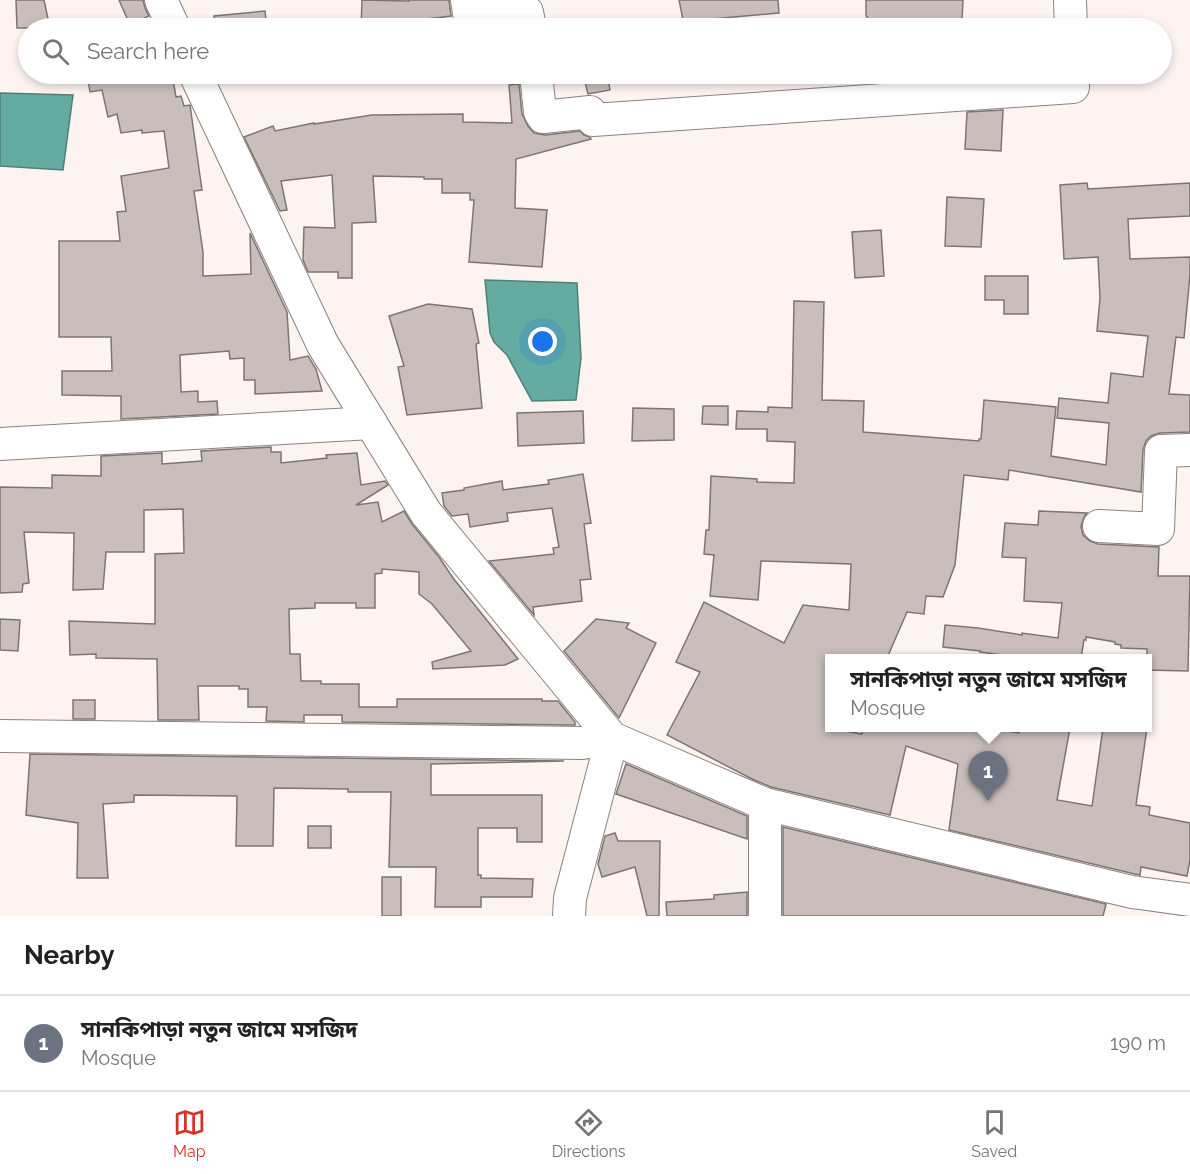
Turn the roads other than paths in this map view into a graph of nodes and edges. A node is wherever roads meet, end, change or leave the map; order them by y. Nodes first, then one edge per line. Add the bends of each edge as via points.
1 (160, 0) edge
2 (467, 0) edge
3 (1070, 0) edge
4 (169, 18) edge
5 (528, 18) edge
6 (1071, 18) edge
7 (200, 84) edge
8 (537, 84) edge
9 (1073, 84) edge
10 (371, 423) junction
11 (0, 444) edge
12 (1190, 450) edge
13 (1099, 526) dead end
14 (0, 736) edge
15 (612, 738) junction
16 (765, 804) junction
17 (1190, 900) edge
18 (1130, 904) edge
19 (569, 916) edge
20 (765, 916) edge

1 - 4 street
2 - 5 street via 469,13 527,12
3 - 6 street
7 - 10 street via 323,345
8 - 9 street via 543,117 590,112 593,120 1073,87
10 - 11 street
10 - 15 street via 426,513
12 - 13 street via 1161,451 1158,529
14 - 15 street via 582,743
15 - 16 street
15 - 19 street via 570,898
16 - 18 street
16 - 20 street
17 - 18 street

